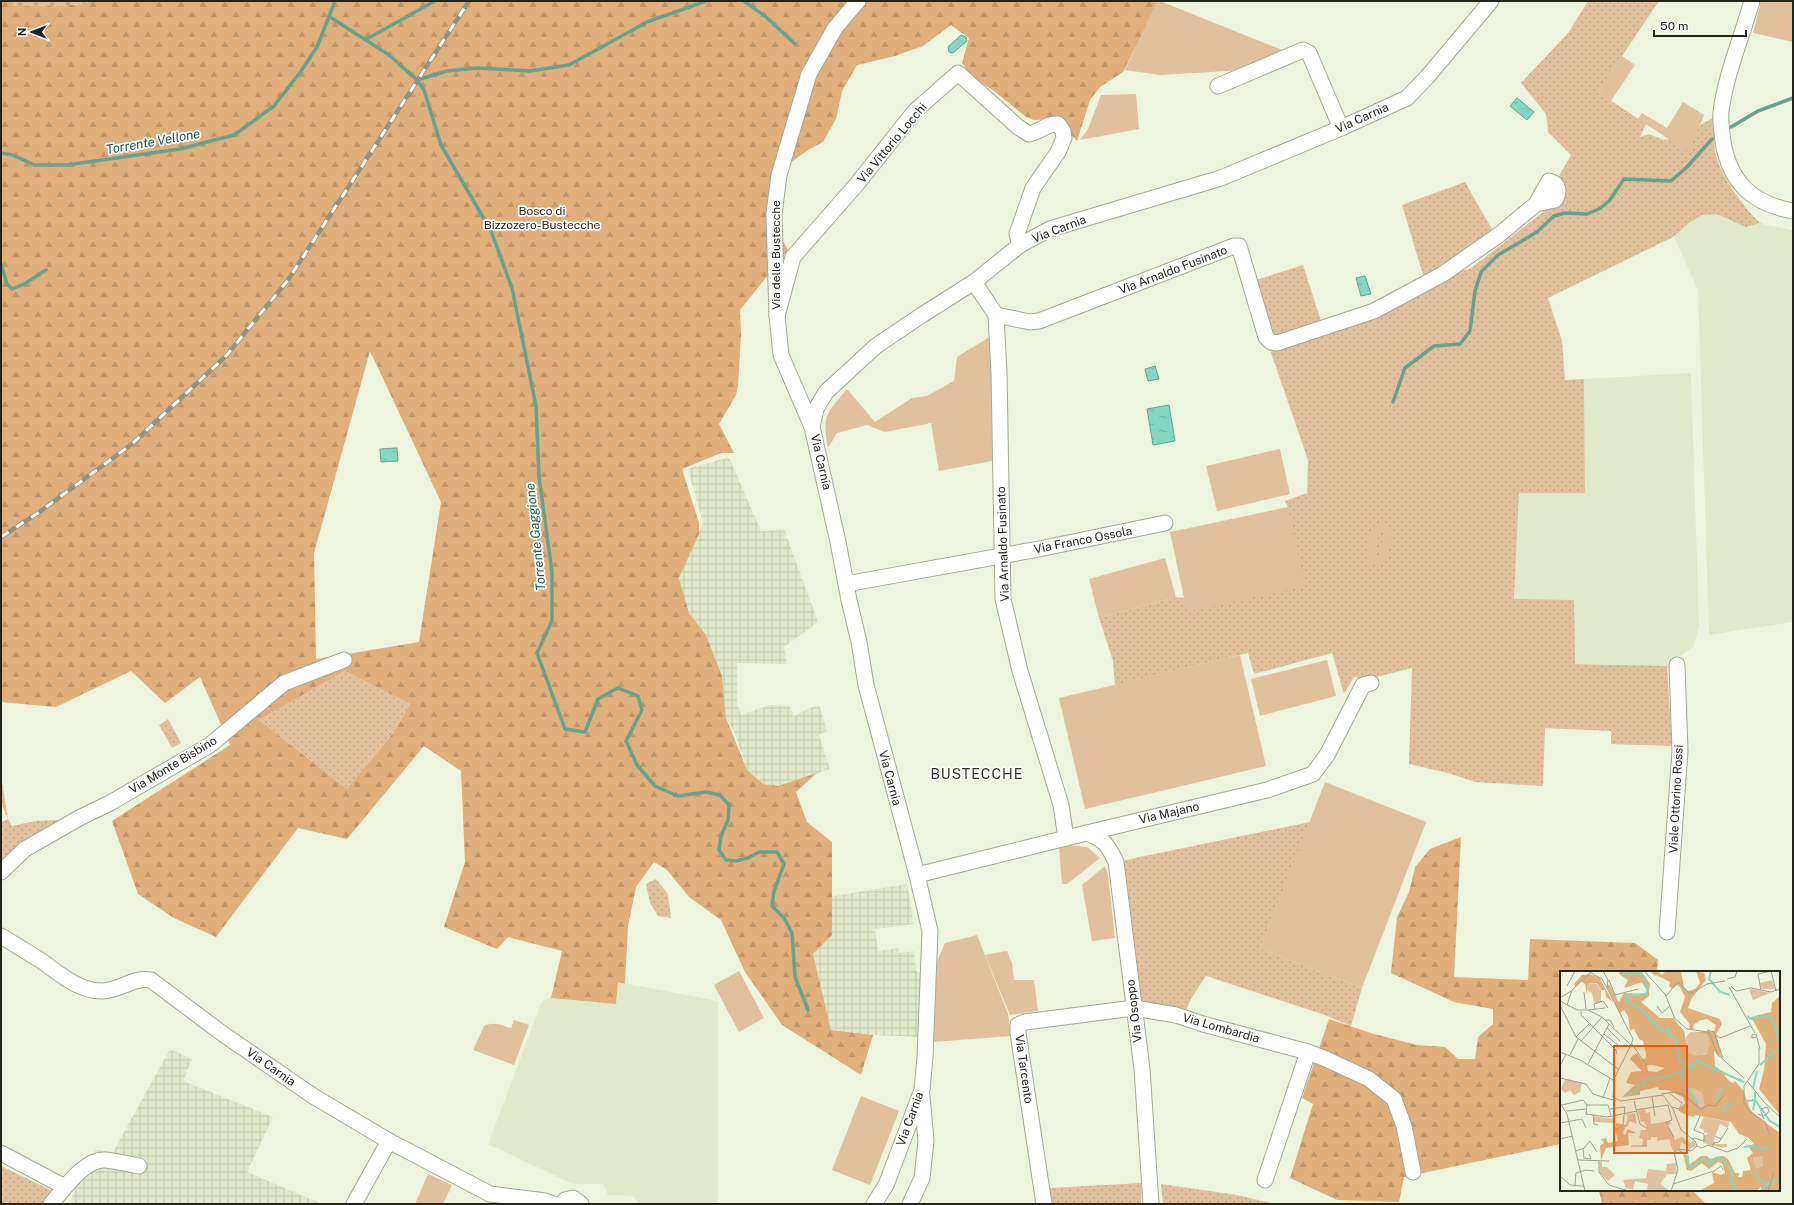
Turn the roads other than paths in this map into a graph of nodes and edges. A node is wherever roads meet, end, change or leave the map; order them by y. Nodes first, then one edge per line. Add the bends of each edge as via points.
1 (858, 1) edge
2 (1491, 1) edge
3 (1752, 1) edge
4 (1218, 86) dead end
5 (1341, 128) junction
6 (1536, 204) dead end
7 (1793, 211) edge
8 (1020, 245) junction
9 (974, 282) junction
10 (996, 315) junction
11 (777, 316) junction
12 (812, 426) junction
13 (1165, 523) dead end
14 (1001, 554) junction
15 (846, 584) junction
16 (344, 660) dead end
17 (1677, 665) dead end
18 (1371, 683) dead end
19 (1086, 833) junction
20 (1066, 838) junction
21 (1, 872) edge
22 (917, 875) junction
23 (1667, 932) dead end
24 (1, 936) edge
25 (1134, 1008) junction
26 (1308, 1052) junction
27 (922, 1090) junction
28 (389, 1141) junction
29 (1, 1153) edge
30 (139, 1166) dead end
31 (1413, 1172) dead end
32 (1265, 1180) dead end
33 (65, 1187) junction
34 (51, 1204) edge
35 (354, 1204) edge
36 (553, 1204) edge
37 (561, 1204) edge
38 (581, 1204) edge
39 (874, 1204) edge
40 (910, 1204) edge
41 (1044, 1204) edge
42 (1151, 1204) edge

1 - 11 street, Via delle Bustecche via 835,28 809,74 779,175 774,214
2 - 5 street, Via Carnia via 1407,98
3 - 7 street via 1721,111 1724,147 1736,179 1747,192 1779,208
4 - 5 street via 1303,50 1309,53
5 - 8 street, Via Carnia via 1221,178 1050,229
6 - 10 street, Via Arnaldo Fusinato via 1500,234 1442,274 1374,311 1277,343 1266,337 1239,246 1039,321 1030,322
8 - 9 street, Via Carnia
8 - 11 street, Via Vittorio Locchi via 1016,234 1026,206 1040,176 1061,145 1063,131 1058,124 1050,124 1036,133 1029,134 958,73 915,111 857,184 793,257
9 - 10 street
9 - 12 street, Via Carnia via 876,346 826,392 816,409
10 - 14 street, Via Arnaldo Fusinato
11 - 12 street, Via delle Bustecche via 781,355
12 - 15 street, Via Carnia via 827,486
13 - 14 street, Via Franco Ossola via 1039,549
14 - 15 street, Via Franco Ossola
14 - 20 street, Via Arnaldo Fusinato via 1003,600 1020,670 1061,805
15 - 22 street, Via Carnia via 866,685
16 - 21 street, Via Monte Bisbino via 284,683 210,745 25,849
17 - 23 street, Viale Ottorino Rossi via 1680,751
18 - 19 street, Via Majano via 1363,685 1327,755 1313,774 1268,790
19 - 20 street, Via Majano
19 - 25 street, Via Osoppo via 1100,838 1116,862
20 - 22 street, Via Majano
22 - 27 street, Via Carnia via 930,931
24 - 28 street, Via Carnia via 67,980 89,989 104,991 134,980 151,980 308,1093
25 - 26 street, Via Lombardia via 1176,1015
25 - 41 street, Via Tarcento via 1018,1025
25 - 42 street, Via Osoppo via 1142,1069
26 - 31 street, Via Lombardia via 1369,1079 1394,1100 1404,1126
26 - 32 street
27 - 39 street, Via Carnia via 886,1185
27 - 40 street via 926,1141 922,1178
28 - 35 street
28 - 36 street, Via Carnia via 490,1194
29 - 33 street
30 - 33 street via 104,1160 94,1161
33 - 34 street
37 - 38 street via 573,1198

